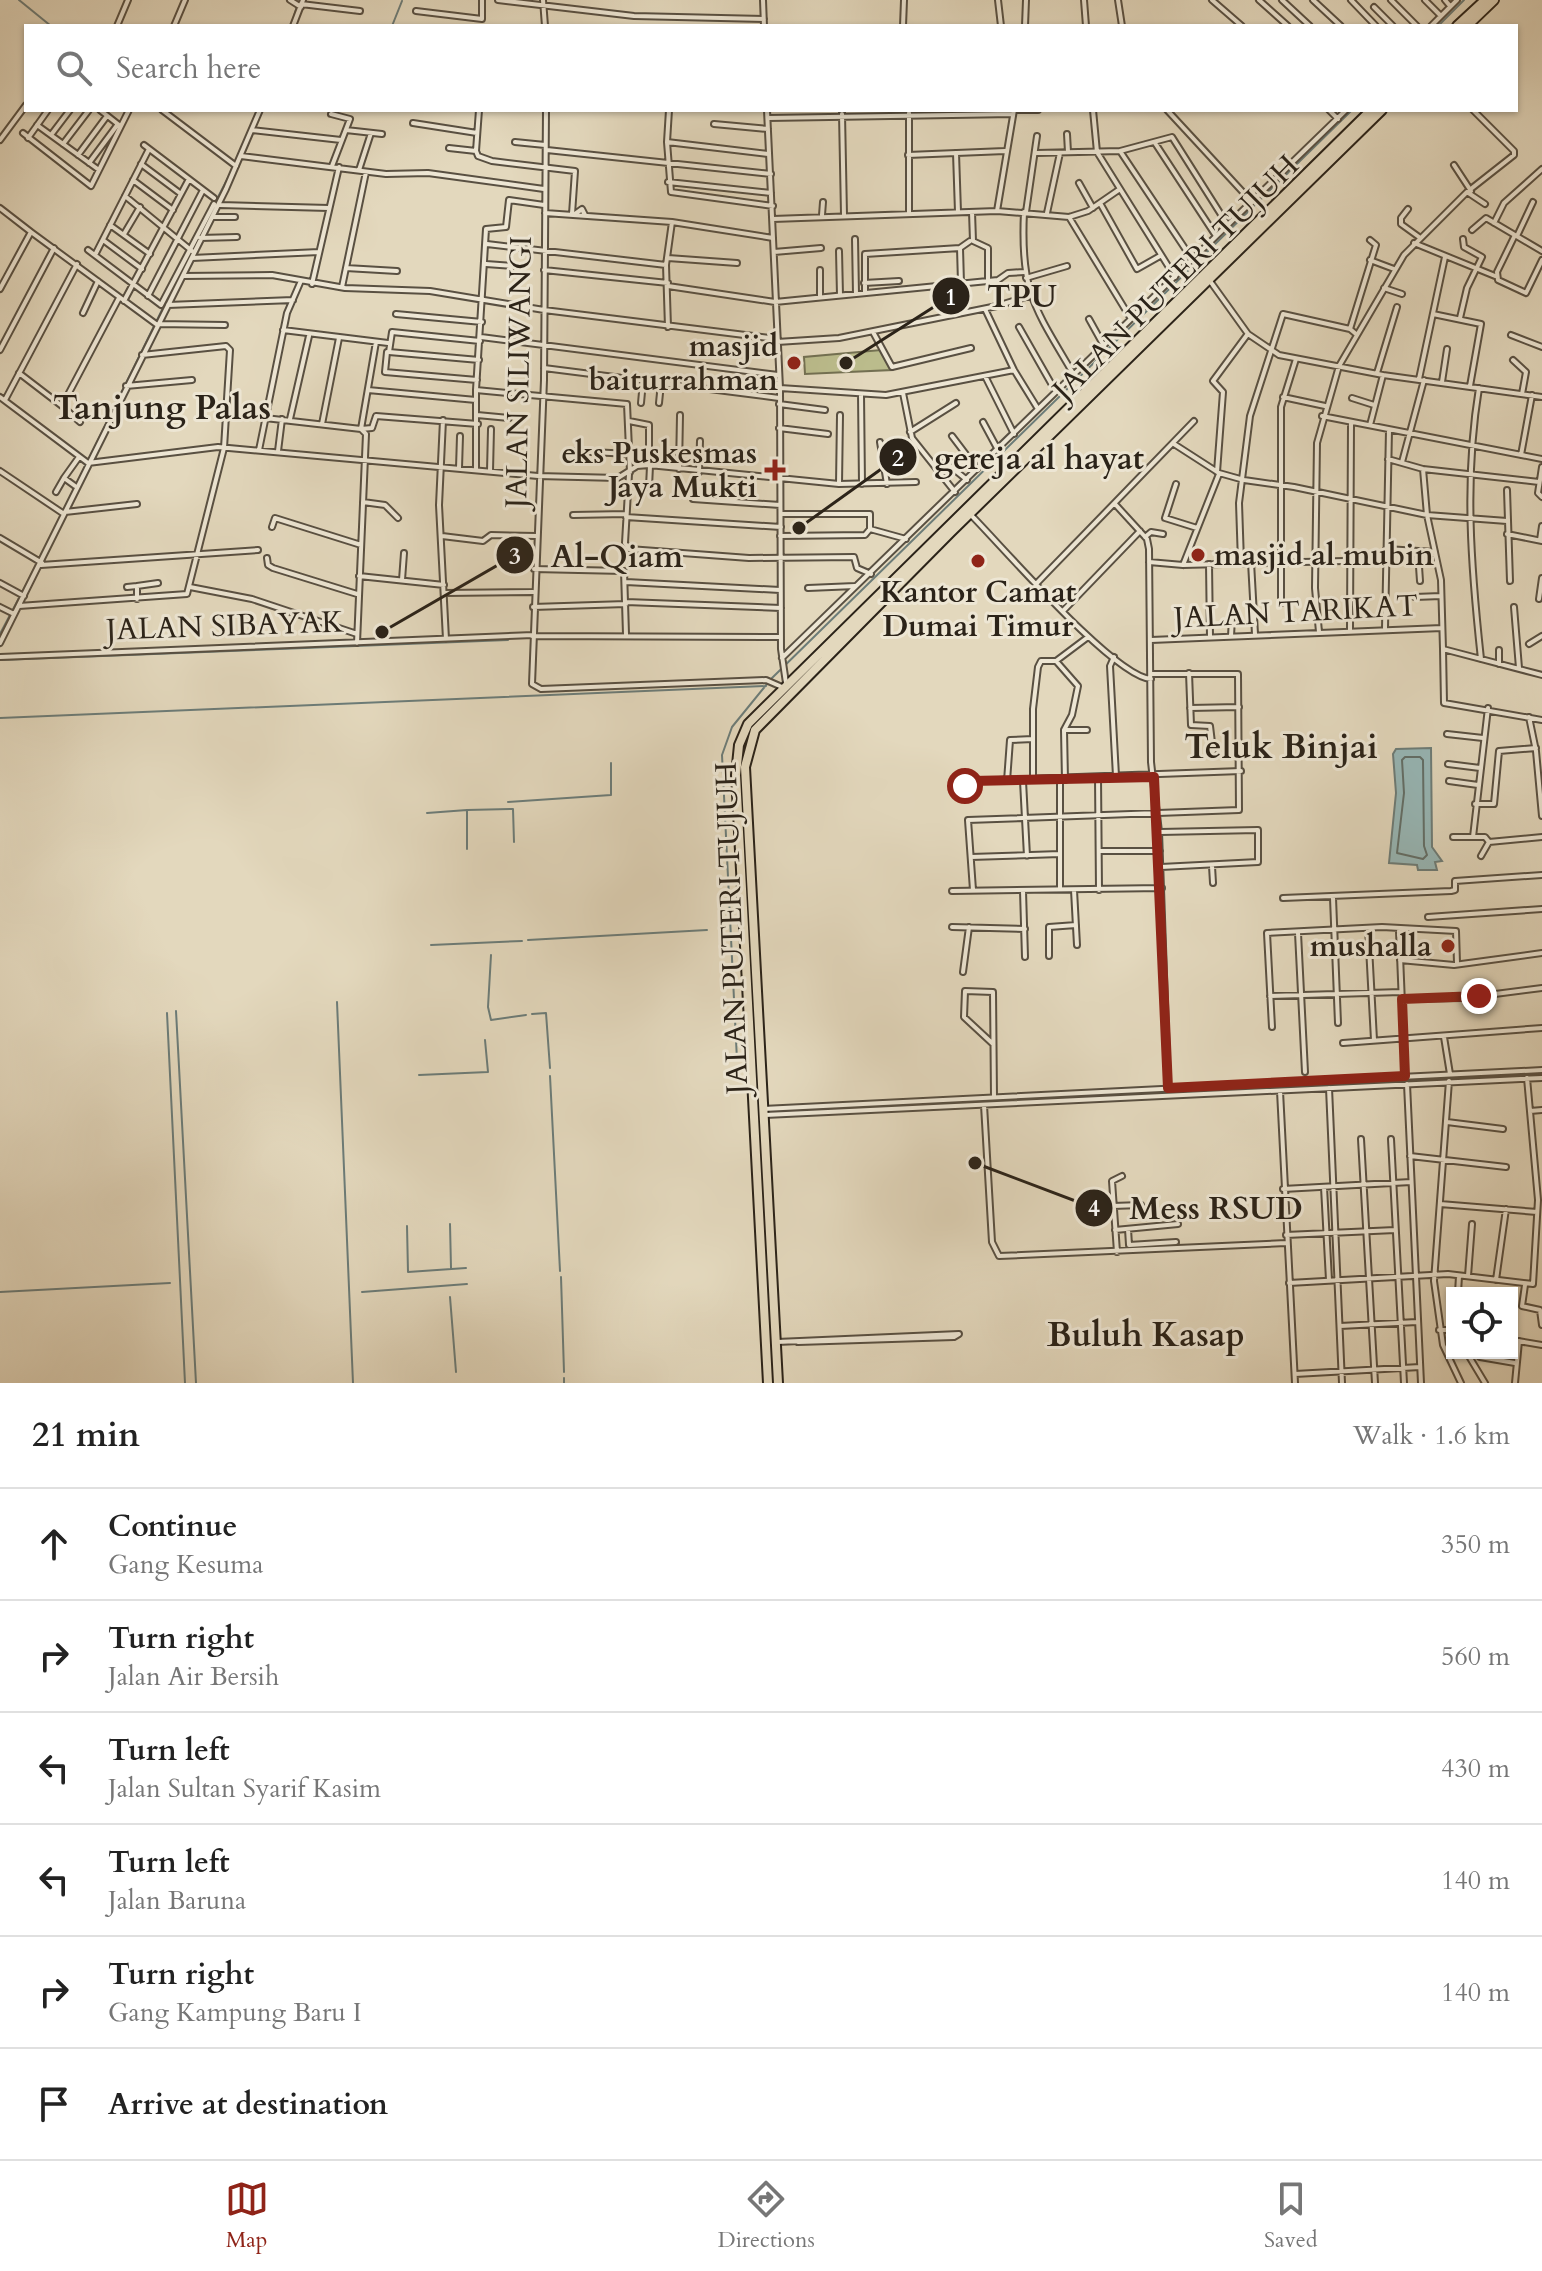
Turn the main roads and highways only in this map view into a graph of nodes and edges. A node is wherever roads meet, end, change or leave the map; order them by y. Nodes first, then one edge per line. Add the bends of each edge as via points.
1 (1485, 0) edge
2 (1494, 0) edge
3 (1459, 24) edge
4 (1469, 24) edge
5 (1369, 112) edge
6 (1380, 112) edge
7 (1080, 402) junction
8 (746, 874) junction
9 (762, 1179) junction
10 (768, 1383) edge
11 (778, 1383) edge

1 - 3 highway
2 - 4 highway
5 - 7 highway, JALAN PUTERI TUJUH
6 - 7 highway, JALAN PUTERI TUJUH
7 - 8 highway, JALAN PUTERI TUJUH via 758,724 745,767
7 - 8 highway, JALAN PUTERI TUJUH via 753,717 739,745 736,767
8 - 9 highway, JALAN PUTERI TUJUH
8 - 9 highway, JALAN PUTERI TUJUH via 763,1112
9 - 10 highway, JALAN PUTERI TUJUH
9 - 11 highway, JALAN PUTERI TUJUH

